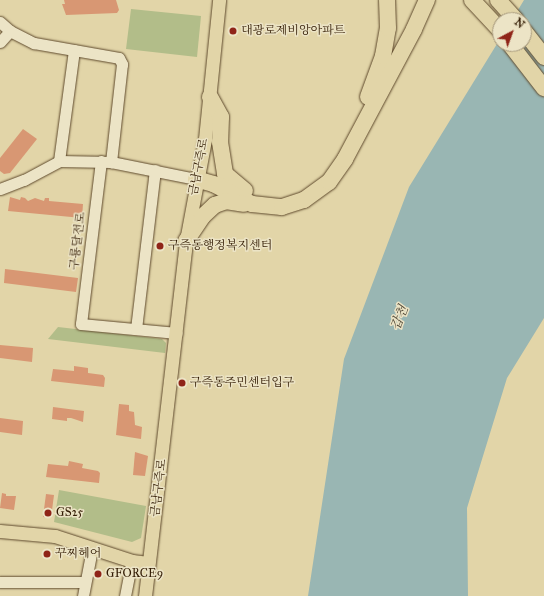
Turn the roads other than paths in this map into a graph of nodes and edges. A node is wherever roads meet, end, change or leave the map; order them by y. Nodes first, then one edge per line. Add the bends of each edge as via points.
1 (219, 0) edge
2 (387, 0) edge
3 (427, 0) edge
4 (472, 0) edge
5 (498, 0) edge
6 (509, 12) edge
7 (492, 21) edge
8 (0, 22) edge
9 (10, 31) junction
10 (532, 41) edge
11 (0, 42) edge
12 (74, 50) junction
13 (516, 52) edge
14 (544, 57) edge
15 (544, 88) edge
16 (210, 97) junction
17 (59, 161) junction
18 (106, 162) junction
19 (155, 170) junction
20 (196, 178) junction
21 (0, 189) edge
22 (249, 198) junction
23 (186, 241) junction
24 (136, 330) junction
25 (177, 333) junction
26 (0, 531) edge
27 (92, 549) junction
28 (132, 561) junction
29 (148, 563) junction
30 (0, 582) edge
31 (85, 582) junction
32 (83, 596) edge
33 (125, 596) edge
34 (145, 596) edge

1 - 16 main road, 금남구즉로
2 - 22 highway via 388,28 383,56 372,89 333,162 322,176 305,190 277,198
3 - 22 highway via 352,146 329,182 304,200 282,207
4 - 7 highway
5 - 6 highway
8 - 9 street
9 - 11 street
9 - 12 street via 34,43
10 - 14 highway
12 - 17 street
12 - 18 street, 구룡달전로 via 119,58 122,64
13 - 15 highway
16 - 20 main road, 금남구즉로 via 205,138
16 - 22 highway via 221,117 220,142 225,174
17 - 18 street
17 - 21 street via 24,180
18 - 19 street
18 - 24 street, 구룡달전로 via 81,324
19 - 20 street
19 - 24 street
20 - 22 highway
20 - 23 main road, 금남구즉로
22 - 23 highway via 215,205 202,217
23 - 25 main road, 금남구즉로
24 - 25 street
25 - 29 main road, 금남구즉로
26 - 27 main road via 55,536
27 - 28 main road
27 - 31 street
28 - 29 main road
28 - 33 street
29 - 34 main road, 금남구즉로
30 - 31 street
31 - 32 street

